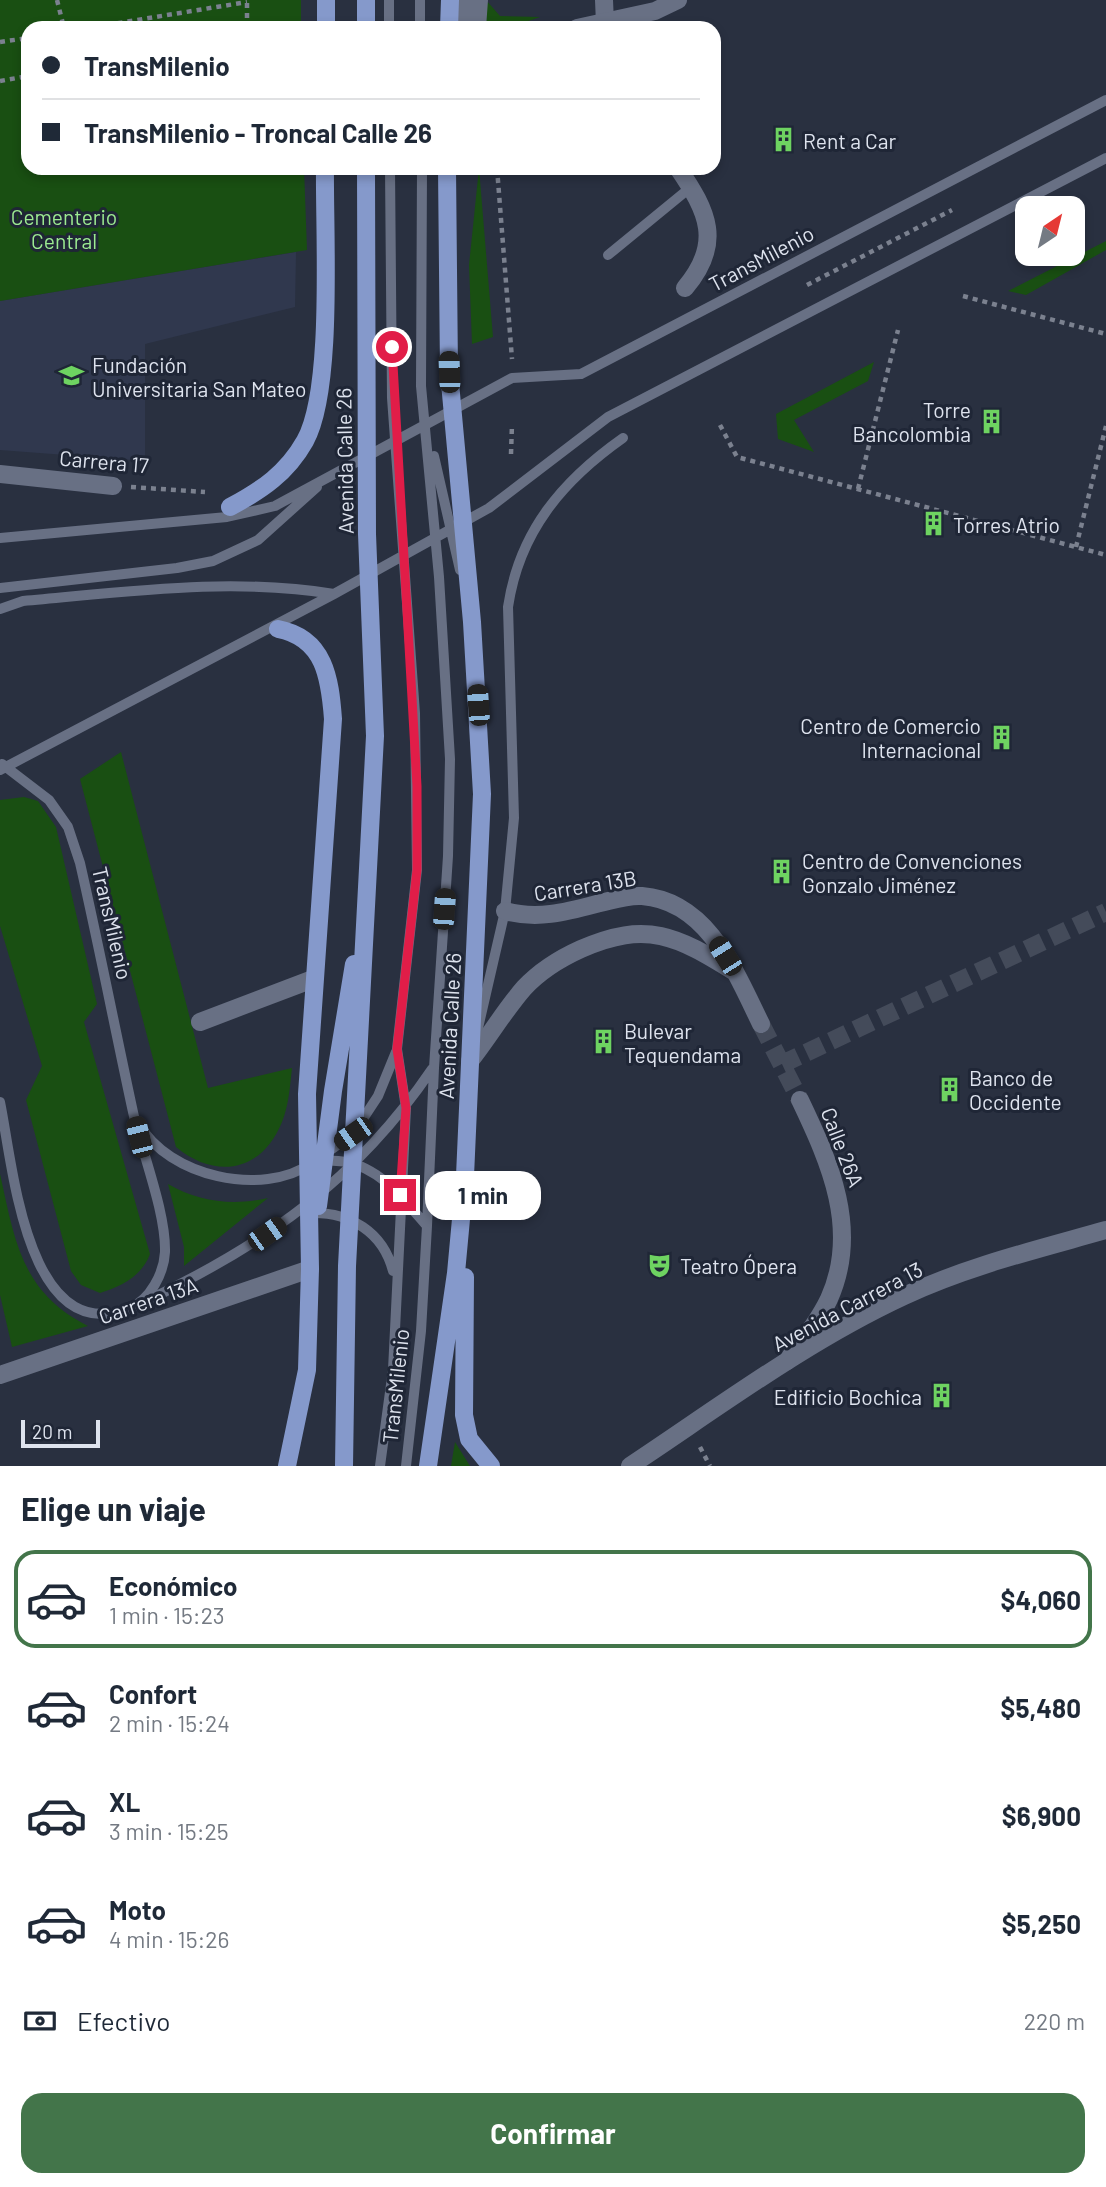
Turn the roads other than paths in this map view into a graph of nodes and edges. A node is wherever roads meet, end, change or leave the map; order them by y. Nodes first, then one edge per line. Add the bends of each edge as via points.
1 (326, 0) edge
2 (366, 0) edge
3 (388, 0) edge
4 (420, 0) edge
5 (450, 0) edge
6 (465, 0) edge
7 (480, 0) edge
8 (604, 0) edge
9 (678, 0) edge
10 (326, 21) edge
11 (366, 21) edge
12 (389, 21) edge
13 (421, 21) edge
14 (449, 21) edge
15 (465, 21) edge
16 (478, 21) edge
17 (603, 21) edge
18 (618, 21) edge
19 (1106, 100) edge
20 (1106, 158) edge
21 (325, 175) edge
22 (366, 175) edge
23 (390, 175) edge
24 (422, 175) edge
25 (447, 175) edge
26 (683, 175) edge
27 (691, 187) junction
28 (608, 256) dead end
29 (685, 288) dead end
30 (425, 416) junction
31 (623, 438) dead end
32 (0, 474) edge
33 (332, 474) junction
34 (113, 486) road end
35 (230, 507) dead end
36 (0, 538) edge
37 (0, 588) edge
38 (334, 594) junction
39 (0, 609) edge
40 (472, 622) junction
41 (278, 629) dead end
42 (1, 767) edge
43 (368, 877) junction
44 (505, 911) junction
45 (735, 972) junction
46 (313, 979) junction
47 (200, 1022) dead end
48 (761, 1024) tunnel mouth
49 (397, 1049) junction
50 (470, 1062) junction
51 (434, 1068) junction
52 (800, 1100) tunnel mouth
53 (0, 1102) edge
54 (406, 1108) junction
55 (133, 1114) junction
56 (357, 1164) junction
57 (307, 1166) junction
58 (465, 1176) junction
59 (400, 1195) junction
60 (285, 1221) junction
61 (427, 1226) junction
62 (1106, 1230) edge
63 (310, 1269) junction
64 (396, 1290) junction
65 (138, 1305) junction
66 (786, 1363) junction
67 (0, 1375) edge
68 (287, 1466) edge
69 (344, 1466) edge
70 (380, 1466) edge
71 (406, 1466) edge
72 (428, 1466) edge
73 (491, 1466) edge
74 (630, 1466) edge

1 - 10 main road
2 - 11 main road
3 - 12 lane
4 - 13 lane
5 - 14 main road
6 - 15 street
7 - 16 street
8 - 17 street
9 - 18 street
19 - 33 lane, TransMilenio via 581,374 512,378
20 - 38 lane, TransMilenio via 608,417 489,508
21 - 35 main road via 324,329 315,419 280,475
22 - 43 main road, Avenida Calle 26 via 367,534 375,736
23 - 49 lane, TransMilenio via 392,398 417,786 417,870
24 - 30 lane, TransMilenio via 421,386
25 - 40 main road, Avenida Calle 26 via 449,372
26 - 27 street
27 - 28 lane
27 - 29 street via 709,229 705,258
30 - 40 lane, TransMilenio
30 - 51 lane, TransMilenio via 450,760
31 - 44 lane via 588,463 543,513 511,582 515,782
32 - 34 street, Carrera 17
33 - 36 lane, TransMilenio via 275,506 227,517
33 - 37 lane, TransMilenio via 258,540 213,561
38 - 39 lane via 284,586 180,587 23,601
38 - 42 lane, TransMilenio
40 - 50 main road, Avenida Calle 26 via 482,794
41 - 46 main road via 292,632 315,649 330,681 332,719
42 - 55 lane, TransMilenio via 49,800 68,827 100,949
43 - 63 main road
43 - 69 main road, Avenida Calle 26 via 347,1266
44 - 45 street, Carrera 13B via 546,916 624,897 666,901 702,924
44 - 50 lane
45 - 48 street
45 - 50 street via 695,946 670,937 640,932 607,938 567,956 532,980
46 - 47 street
46 - 63 main road via 307,1094
49 - 54 lane, TransMilenio
49 - 57 lane, TransMilenio via 378,1096 353,1134
50 - 58 main road, Avenida Calle 26
51 - 54 lane, TransMilenio
51 - 61 lane, TransMilenio
52 - 66 street, Calle 26A via 822,1146 843,1215 837,1278 829,1299
53 - 65 lane, TransMilenio via 28,1238 49,1285 71,1303 100,1313
54 - 56 lane, TransMilenio
54 - 59 lane, TransMilenio
55 - 57 lane, TransMilenio via 144,1133 162,1149 203,1171 249,1179
55 - 65 lane, TransMilenio via 164,1252 154,1286
56 - 57 lane, TransMilenio via 340,1161
56 - 59 lane via 381,1176
56 - 60 lane, TransMilenio
58 - 72 main road, Avenida Calle 26
58 - 73 main road via 464,1415 469,1439
59 - 61 lane
59 - 64 lane, TransMilenio
60 - 64 lane, TransMilenio via 306,1213 329,1213 369,1230 389,1258
60 - 65 lane, TransMilenio via 200,1275
61 - 71 lane, TransMilenio
62 - 66 street, Avenida Carrera 13 via 924,1287
63 - 67 street, Carrera 13A
63 - 68 main road via 307,1370
64 - 70 lane, TransMilenio via 393,1370
66 - 74 street, Avenida Carrera 13

